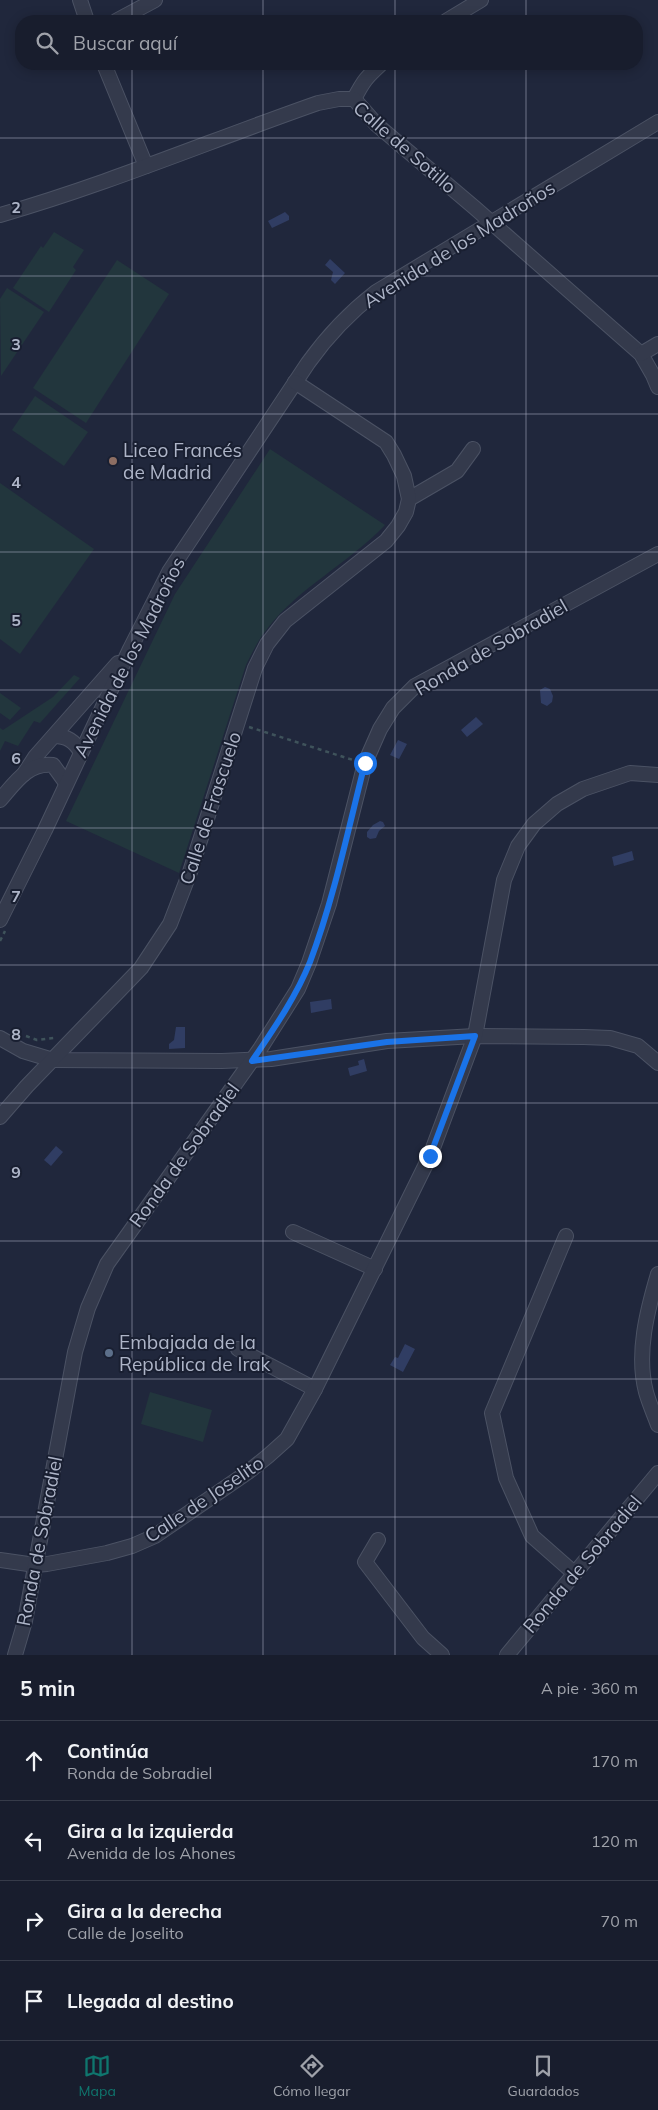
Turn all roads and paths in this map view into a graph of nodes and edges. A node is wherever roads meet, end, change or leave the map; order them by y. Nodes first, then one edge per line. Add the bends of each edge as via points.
1 (80, 0) edge
2 (155, 0) edge
3 (481, 0) edge
4 (85, 15) edge
5 (127, 15) edge
6 (456, 15) edge
7 (106, 70) edge
8 (374, 70) edge
9 (354, 98) junction
10 (658, 122) edge
11 (146, 166) junction
12 (0, 214) edge
13 (492, 223) junction
14 (658, 344) edge
15 (641, 354) junction
16 (295, 382) junction
17 (658, 387) edge
18 (473, 449) dead end
19 (409, 499) junction
20 (658, 554) edge
21 (130, 649) junction
22 (238, 724) junction
23 (54, 736) junction
24 (81, 752) junction
25 (365, 763) junction
26 (24, 774) junction
27 (658, 775) edge
28 (66, 784) junction
29 (0, 800) edge
30 (0, 920) edge
31 (23, 1036) dead end
32 (475, 1036) junction
33 (57, 1037) dead end
34 (0, 1038) edge
35 (53, 1060) junction
36 (252, 1061) junction
37 (658, 1063) edge
38 (0, 1117) edge
39 (293, 1232) dead end
40 (566, 1236) dead end
41 (375, 1269) junction
42 (658, 1274) edge
43 (238, 1349) dead end
44 (315, 1389) junction
45 (658, 1425) edge
46 (658, 1473) edge
47 (378, 1540) dead end
48 (0, 1560) edge
49 (35, 1565) junction
50 (574, 1573) junction
51 (15, 1655) edge
52 (442, 1655) edge
53 (507, 1655) edge

1 - 4 street
2 - 5 street
3 - 6 street
7 - 11 street
8 - 9 street via 359,86
9 - 11 street, Calle de Sotillo via 318,103
9 - 13 street, Calle de Sotillo via 377,124
10 - 13 street, Avenida de los Madroños
11 - 12 street, Calle de Sotillo
13 - 15 street, Calle de Sotillo
13 - 16 street, Avenida de los Madroños via 393,281 359,305 330,335
14 - 15 street
15 - 17 street, Calle de Sotillo
16 - 19 street via 386,442 404,476
16 - 21 street, Avenida de los Madroños via 169,572
18 - 19 street via 457,471
19 - 22 street, Calle de Frascuelo via 402,519 386,541 285,622 267,644 255,668
20 - 25 street, Ronda de Sobradiel via 416,686 393,708
21 - 23 street
21 - 24 street, Avenida de los Madroños
22 - 25 path
22 - 35 street, Calle de Frascuelo via 170,924 141,968
23 - 24 street via 74,742
23 - 26 street
24 - 28 street, Avenida de los Madroños
25 - 36 street, Ronda de Sobradiel via 329,904 310,963
26 - 28 street via 39,765 53,765
26 - 29 street
27 - 32 street, Calle de Joselito via 630,774 583,789 557,804 534,824 518,846 504,880
28 - 30 street, Avenida de los Madroños
31 - 33 path via 37,1040
32 - 36 street via 387,1042
32 - 37 street via 610,1038 638,1046
32 - 41 street, Calle de Joselito via 430,1156
34 - 35 street via 24,1051
35 - 36 street
35 - 38 street, Calle de Frascuelo
36 - 49 street, Ronda de Sobradiel via 103,1273 75,1352
39 - 41 street
40 - 50 street via 492,1413 506,1478 532,1536
41 - 44 street, Calle de Joselito
42 - 45 street via 644,1332 642,1359 646,1392
43 - 44 street
44 - 49 street, Calle de Joselito via 287,1439 155,1536 107,1553
46 - 50 street, Ronda de Sobradiel
47 - 52 street via 365,1562 422,1638
48 - 49 street, Calle de Joselito
49 - 51 street, Ronda de Sobradiel
50 - 53 street, Ronda de Sobradiel

